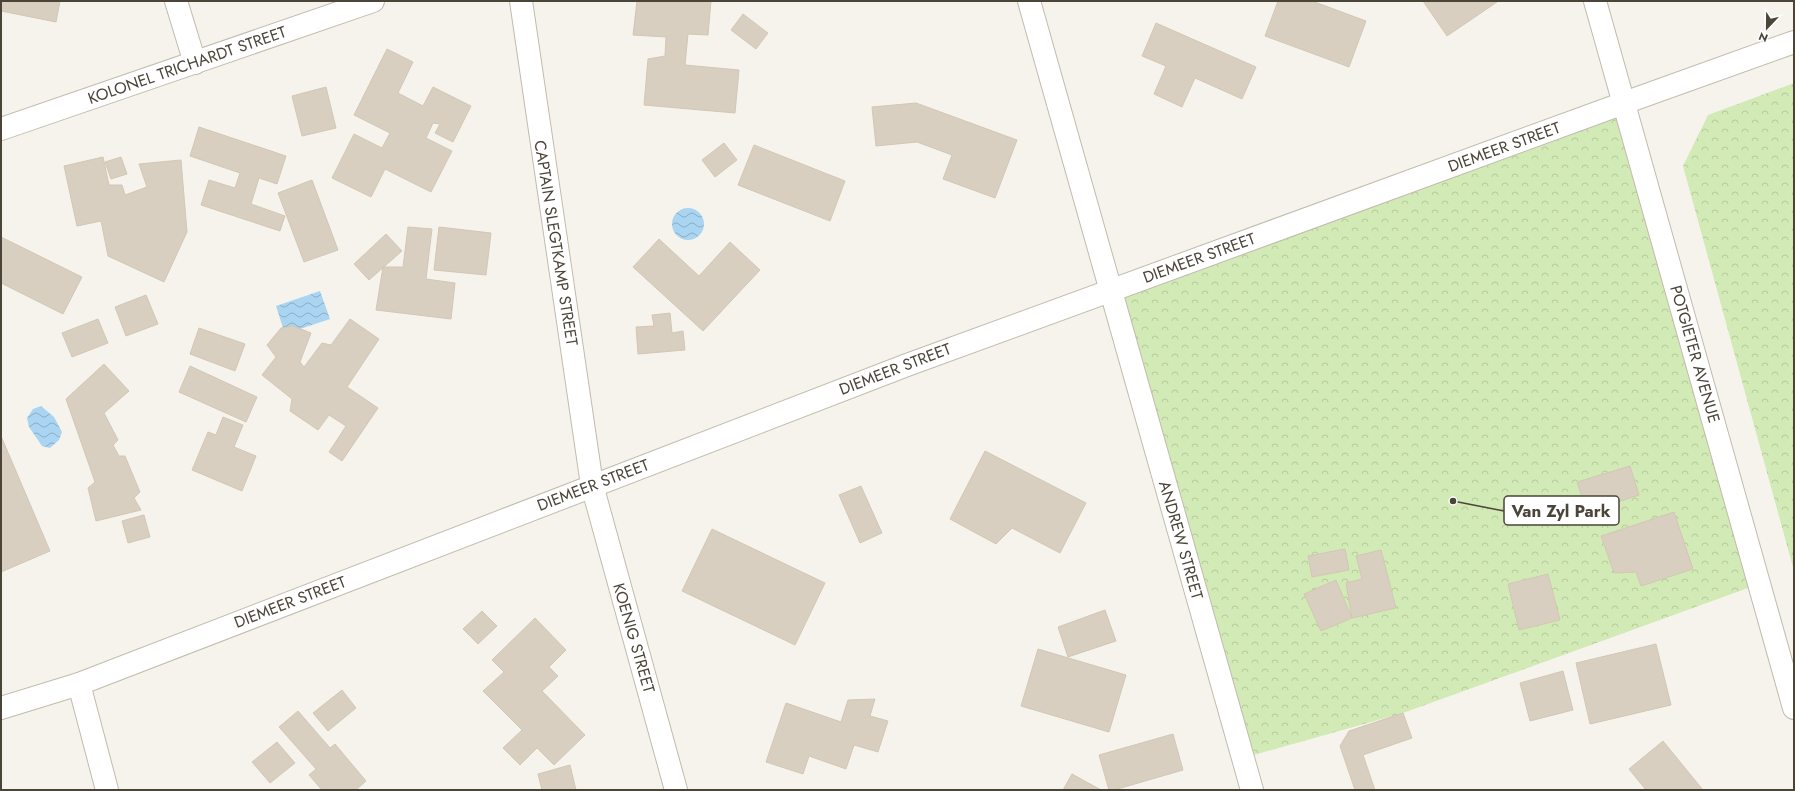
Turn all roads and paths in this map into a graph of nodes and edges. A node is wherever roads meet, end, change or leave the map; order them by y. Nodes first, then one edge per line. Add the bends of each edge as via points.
1 (176, 1) edge
2 (373, 1) edge
3 (521, 1) edge
4 (1028, 1) edge
5 (1595, 1) edge
6 (1794, 42) edge
7 (195, 63) junction
8 (1624, 103) junction
9 (1, 129) edge
10 (1112, 290) junction
11 (592, 485) junction
12 (78, 684) junction
13 (1, 708) edge
14 (1794, 708) edge
15 (107, 790) edge
16 (676, 790) edge
17 (1252, 790) edge

1 - 7 street
2 - 7 street, KOLONEL TRICHARDT STREET
3 - 11 street, CAPTAIN SLEGTKAMP STREET
4 - 10 street, ANDREW STREET
5 - 8 street, POTGIETER AVENUE
6 - 8 street, DIEMEER STREET
7 - 9 street, KOLONEL TRICHARDT STREET
8 - 10 street, DIEMEER STREET
8 - 14 street, POTGIETER AVENUE
10 - 11 street, DIEMEER STREET via 907,364
10 - 17 street, ANDREW STREET
11 - 12 street, DIEMEER STREET
11 - 16 street, KOENIG STREET
12 - 13 street, DIEMEER STREET
12 - 15 street

